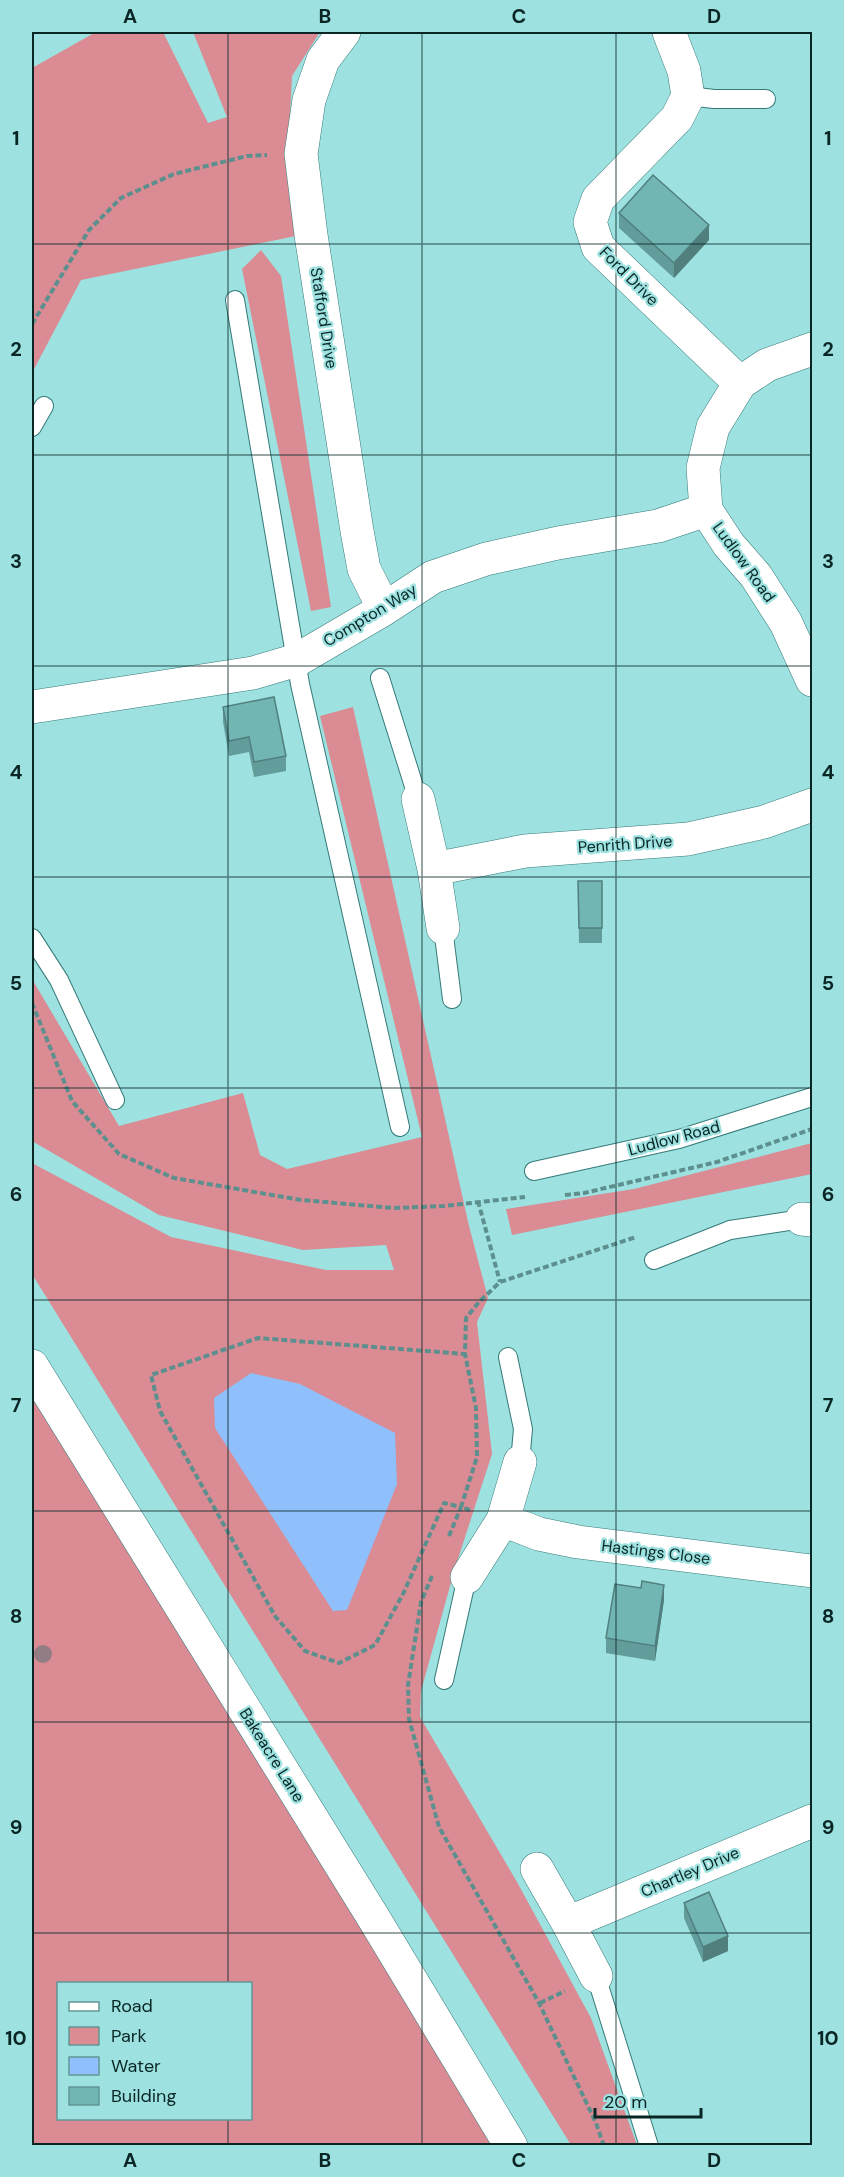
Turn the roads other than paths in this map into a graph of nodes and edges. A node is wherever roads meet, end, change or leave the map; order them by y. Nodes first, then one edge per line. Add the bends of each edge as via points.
1 (344, 32) edge
2 (669, 32) edge
3 (688, 96) junction
4 (766, 99) dead end
5 (235, 300) dead end
6 (813, 349) edge
7 (740, 383) junction
8 (44, 406) dead end
9 (32, 427) edge
10 (706, 510) junction
11 (384, 609) junction
12 (297, 660) junction
13 (812, 676) edge
14 (380, 678) dead end
15 (32, 707) edge
16 (418, 799) joint
17 (813, 805) edge
18 (434, 869) junction
19 (443, 928) joint
20 (32, 938) edge
21 (452, 999) dead end
22 (813, 1097) edge
23 (115, 1100) dead end
24 (400, 1126) dead end
25 (534, 1171) dead end
26 (807, 1220) edge
27 (654, 1260) dead end
28 (508, 1358) dead end
29 (32, 1366) edge
30 (520, 1462) joint
31 (503, 1520) junction
32 (813, 1571) edge
33 (467, 1577) joint
34 (444, 1680) dead end
35 (813, 1821) edge
36 (537, 1869) dead end
37 (568, 1923) junction
38 (596, 1977) joint
39 (511, 2145) edge
40 (649, 2145) edge

1 - 11 street, Stafford Drive via 323,60 309,99 300,154 364,569
2 - 3 street via 684,71
3 - 4 lane
3 - 7 street, Ford Drive via 677,118 598,199 590,222 598,247
5 - 12 lane
6 - 7 street, Ludlow Road via 767,365
7 - 10 street, Ludlow Road via 712,427 703,468
8 - 9 lane
10 - 11 street, Compton Way via 658,526 486,559 433,577
10 - 13 street, Ludlow Road via 756,576 786,623
11 - 12 street, Compton Way
12 - 15 street, Compton Way via 253,673
12 - 24 lane
14 - 16 lane
16 - 18 street
17 - 18 street, Penrith Drive via 764,822 688,839 525,851
18 - 19 street
19 - 21 lane
20 - 23 lane via 59,980
22 - 25 lane, Ludlow Road via 679,1139
26 - 27 lane via 730,1230
28 - 30 lane via 523,1429
29 - 39 street, Bakeacre Lane
30 - 31 street
31 - 32 street, Hastings Close via 539,1534 579,1542
31 - 33 street
33 - 34 lane
35 - 37 street, Chartley Drive
36 - 37 street
37 - 38 street
38 - 40 lane

